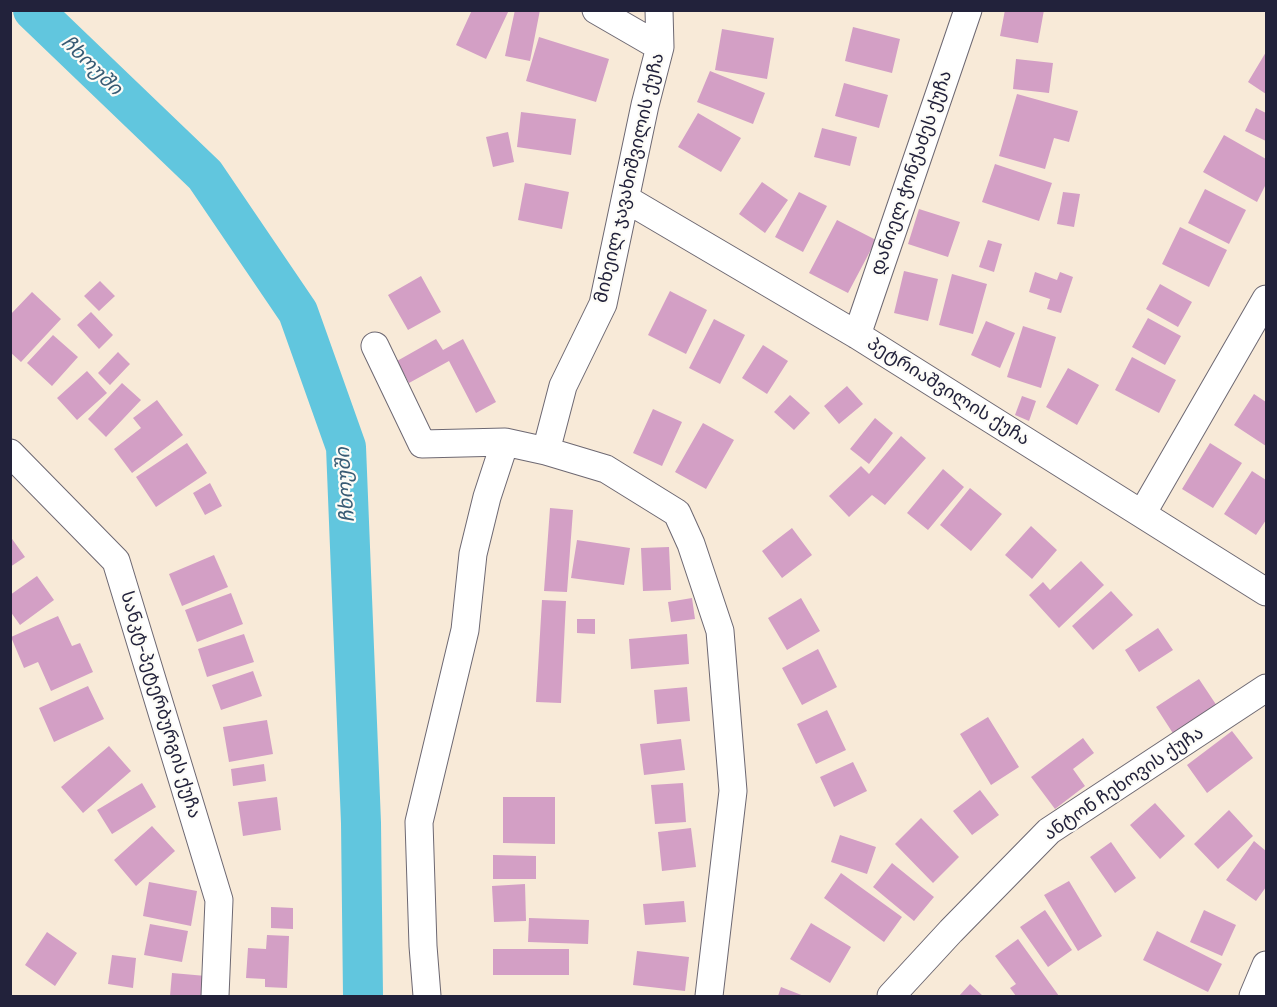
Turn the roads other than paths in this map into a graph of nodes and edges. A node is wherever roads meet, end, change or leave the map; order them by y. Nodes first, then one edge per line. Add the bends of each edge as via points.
1 (596, 10) edge
2 (659, 10) edge
3 (968, 10) edge
4 (660, 46) junction
5 (626, 199) junction
6 (1266, 299) edge
7 (856, 334) junction
8 (375, 346) dead end
9 (505, 442) junction
10 (546, 451) junction
11 (10, 453) edge
12 (1142, 514) junction
13 (1266, 592) edge
14 (1266, 688) edge
15 (1266, 965) edge
16 (214, 996) edge
17 (427, 996) edge
18 (709, 996) edge
19 (891, 996) edge
20 (1253, 996) edge

1 - 4 street
2 - 4 street, მიხეილ ჯავახიშვილის ქუჩა
3 - 7 street, დანიელ ჭონქაძეს ქუჩა
4 - 5 street, მიხეილ ჯავახიშვილის ქუჩა
5 - 7 street, პეტრიაშვილის ქუჩა
5 - 10 street, მიხეილ ჯავახიშვილის ქუჩა via 603,304 563,386
6 - 12 street
7 - 12 street, პეტრიაშვილის ქუჩა
8 - 9 street via 422,444
9 - 10 street
9 - 17 street via 473,554 465,630 419,822
10 - 18 street via 606,469 677,513 720,631 733,791
11 - 16 street, სანკტ-პეტერბურგის ქუჩა via 116,561 219,900
12 - 13 street, პეტრიაშვილის ქუჩა
14 - 19 street, ანტონ ჩეხოვის ქუჩა via 1049,831
15 - 20 street

